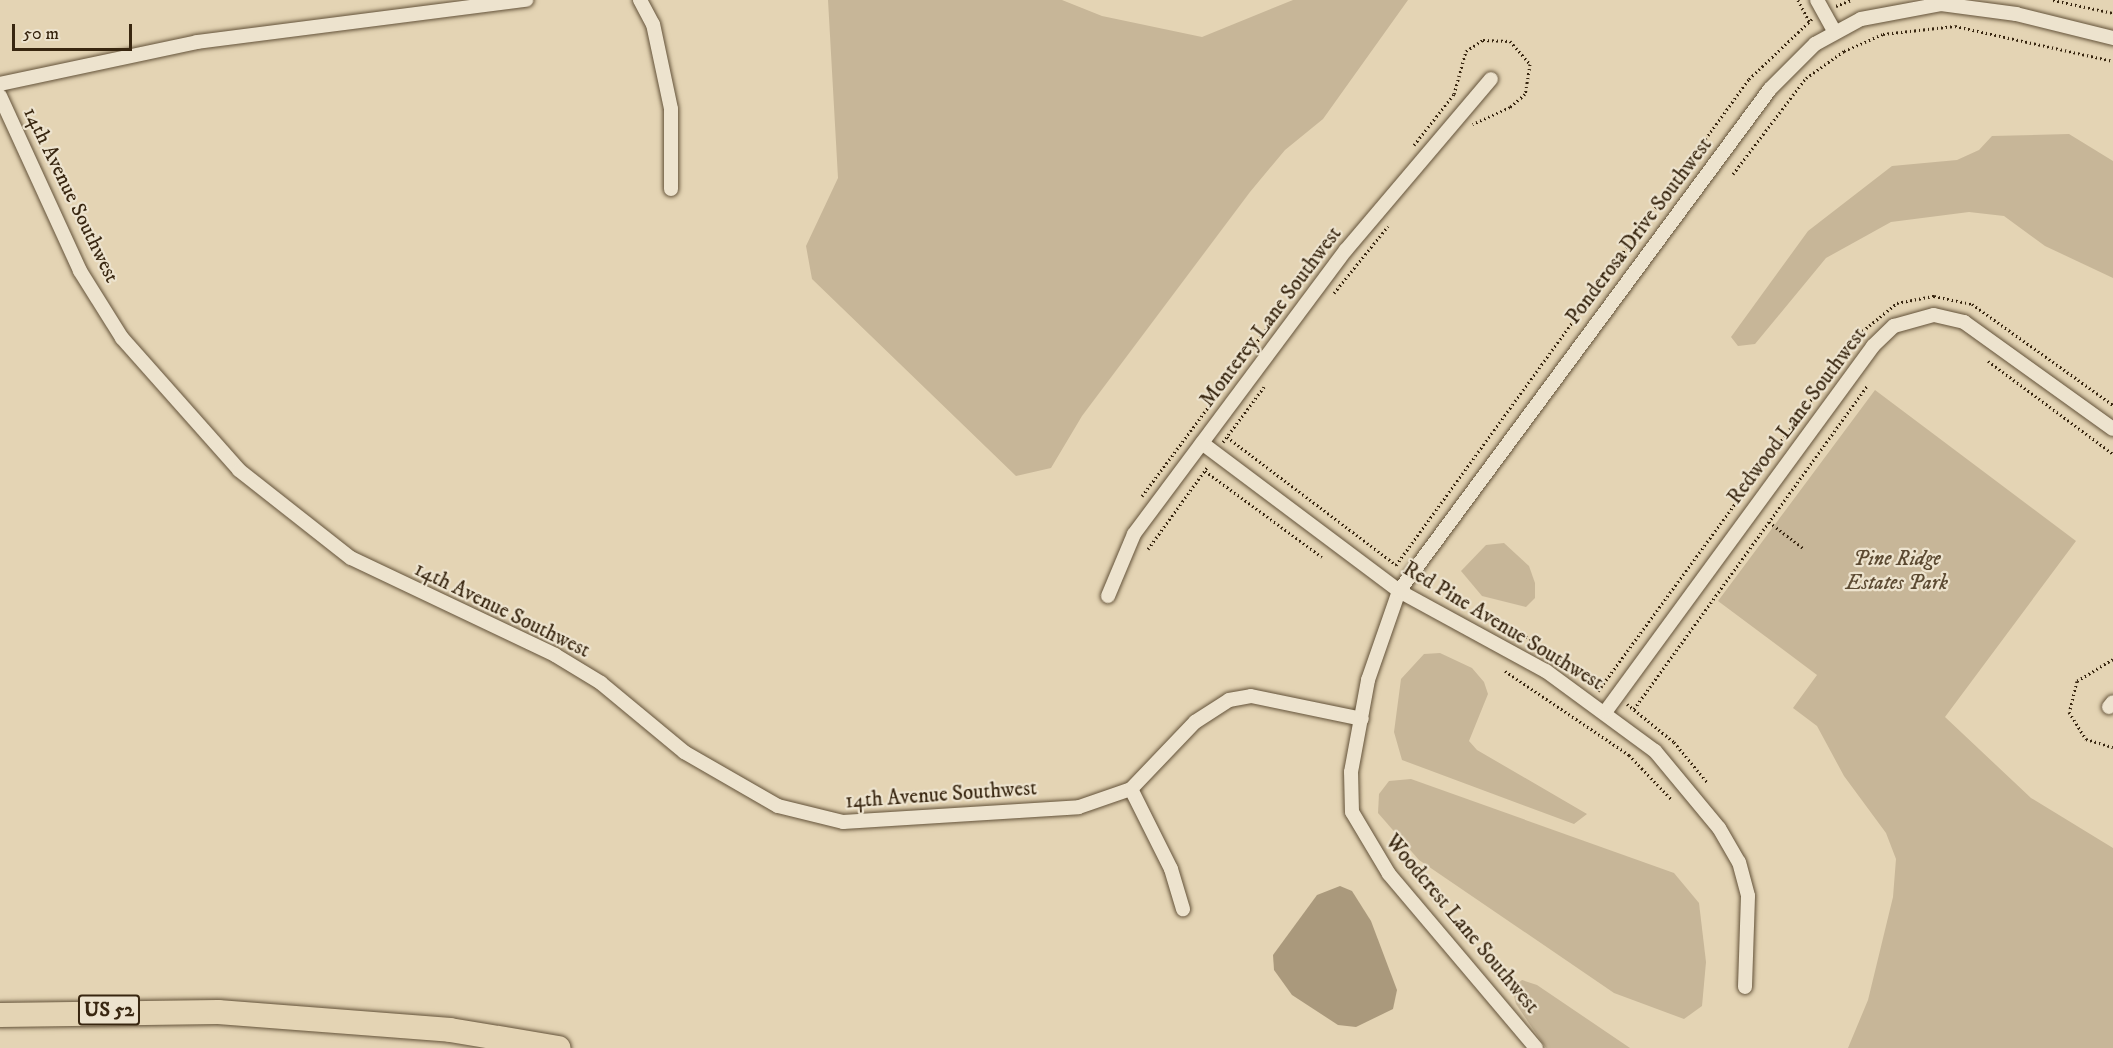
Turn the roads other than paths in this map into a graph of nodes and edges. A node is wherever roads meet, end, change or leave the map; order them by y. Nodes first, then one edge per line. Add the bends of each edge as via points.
1 (526, 0) edge
2 (640, 0) edge
3 (1817, 0) edge
4 (1834, 31) junction
5 (2113, 38) edge
6 (1491, 79) dead end
7 (0, 84) edge
8 (0, 96) edge
9 (671, 189) dead end
10 (2113, 429) edge
11 (1202, 443) junction
12 (1399, 591) junction
13 (1108, 596) dead end
14 (1606, 711) junction
15 (1362, 719) junction
16 (1131, 789) junction
17 (1183, 909) dead end
18 (1745, 987) dead end
19 (0, 1015) edge
20 (559, 1048) edge
21 (1536, 1048) edge

1 - 7 street via 197,42
2 - 9 street via 653,24 671,110
3 - 4 street
4 - 5 street, Ponderosa Drive Southwest via 1900,8 1941,4 2016,14
4 - 12 street, Ponderosa Drive Southwest via 1770,89
6 - 11 street, Monterey Lane Southwest via 1346,250
8 - 16 street, 14th Avenue Southwest via 80,271 122,338 239,470 351,558 555,655 601,683 684,752 800,814 843,822 1067,808
10 - 14 street, Redwood Lane Southwest via 1964,322 1934,315 1894,326 1873,346
11 - 12 street, Red Pine Avenue Southwest
11 - 13 street, Monterey Lane Southwest via 1122,554
12 - 14 street, Red Pine Avenue Southwest via 1546,671
12 - 15 street, Ponderosa Drive Southwest via 1380,637
14 - 18 street, Red Pine Avenue Southwest via 1675,773 1739,862 1748,896
15 - 16 street, 14th Avenue Southwest via 1251,696 1229,700 1195,722
15 - 21 street, Woodcrest Lane Southwest via 1351,772 1356,825 1389,874
16 - 17 street via 1172,869
19 - 20 highway, US 52 via 229,1013 450,1030

